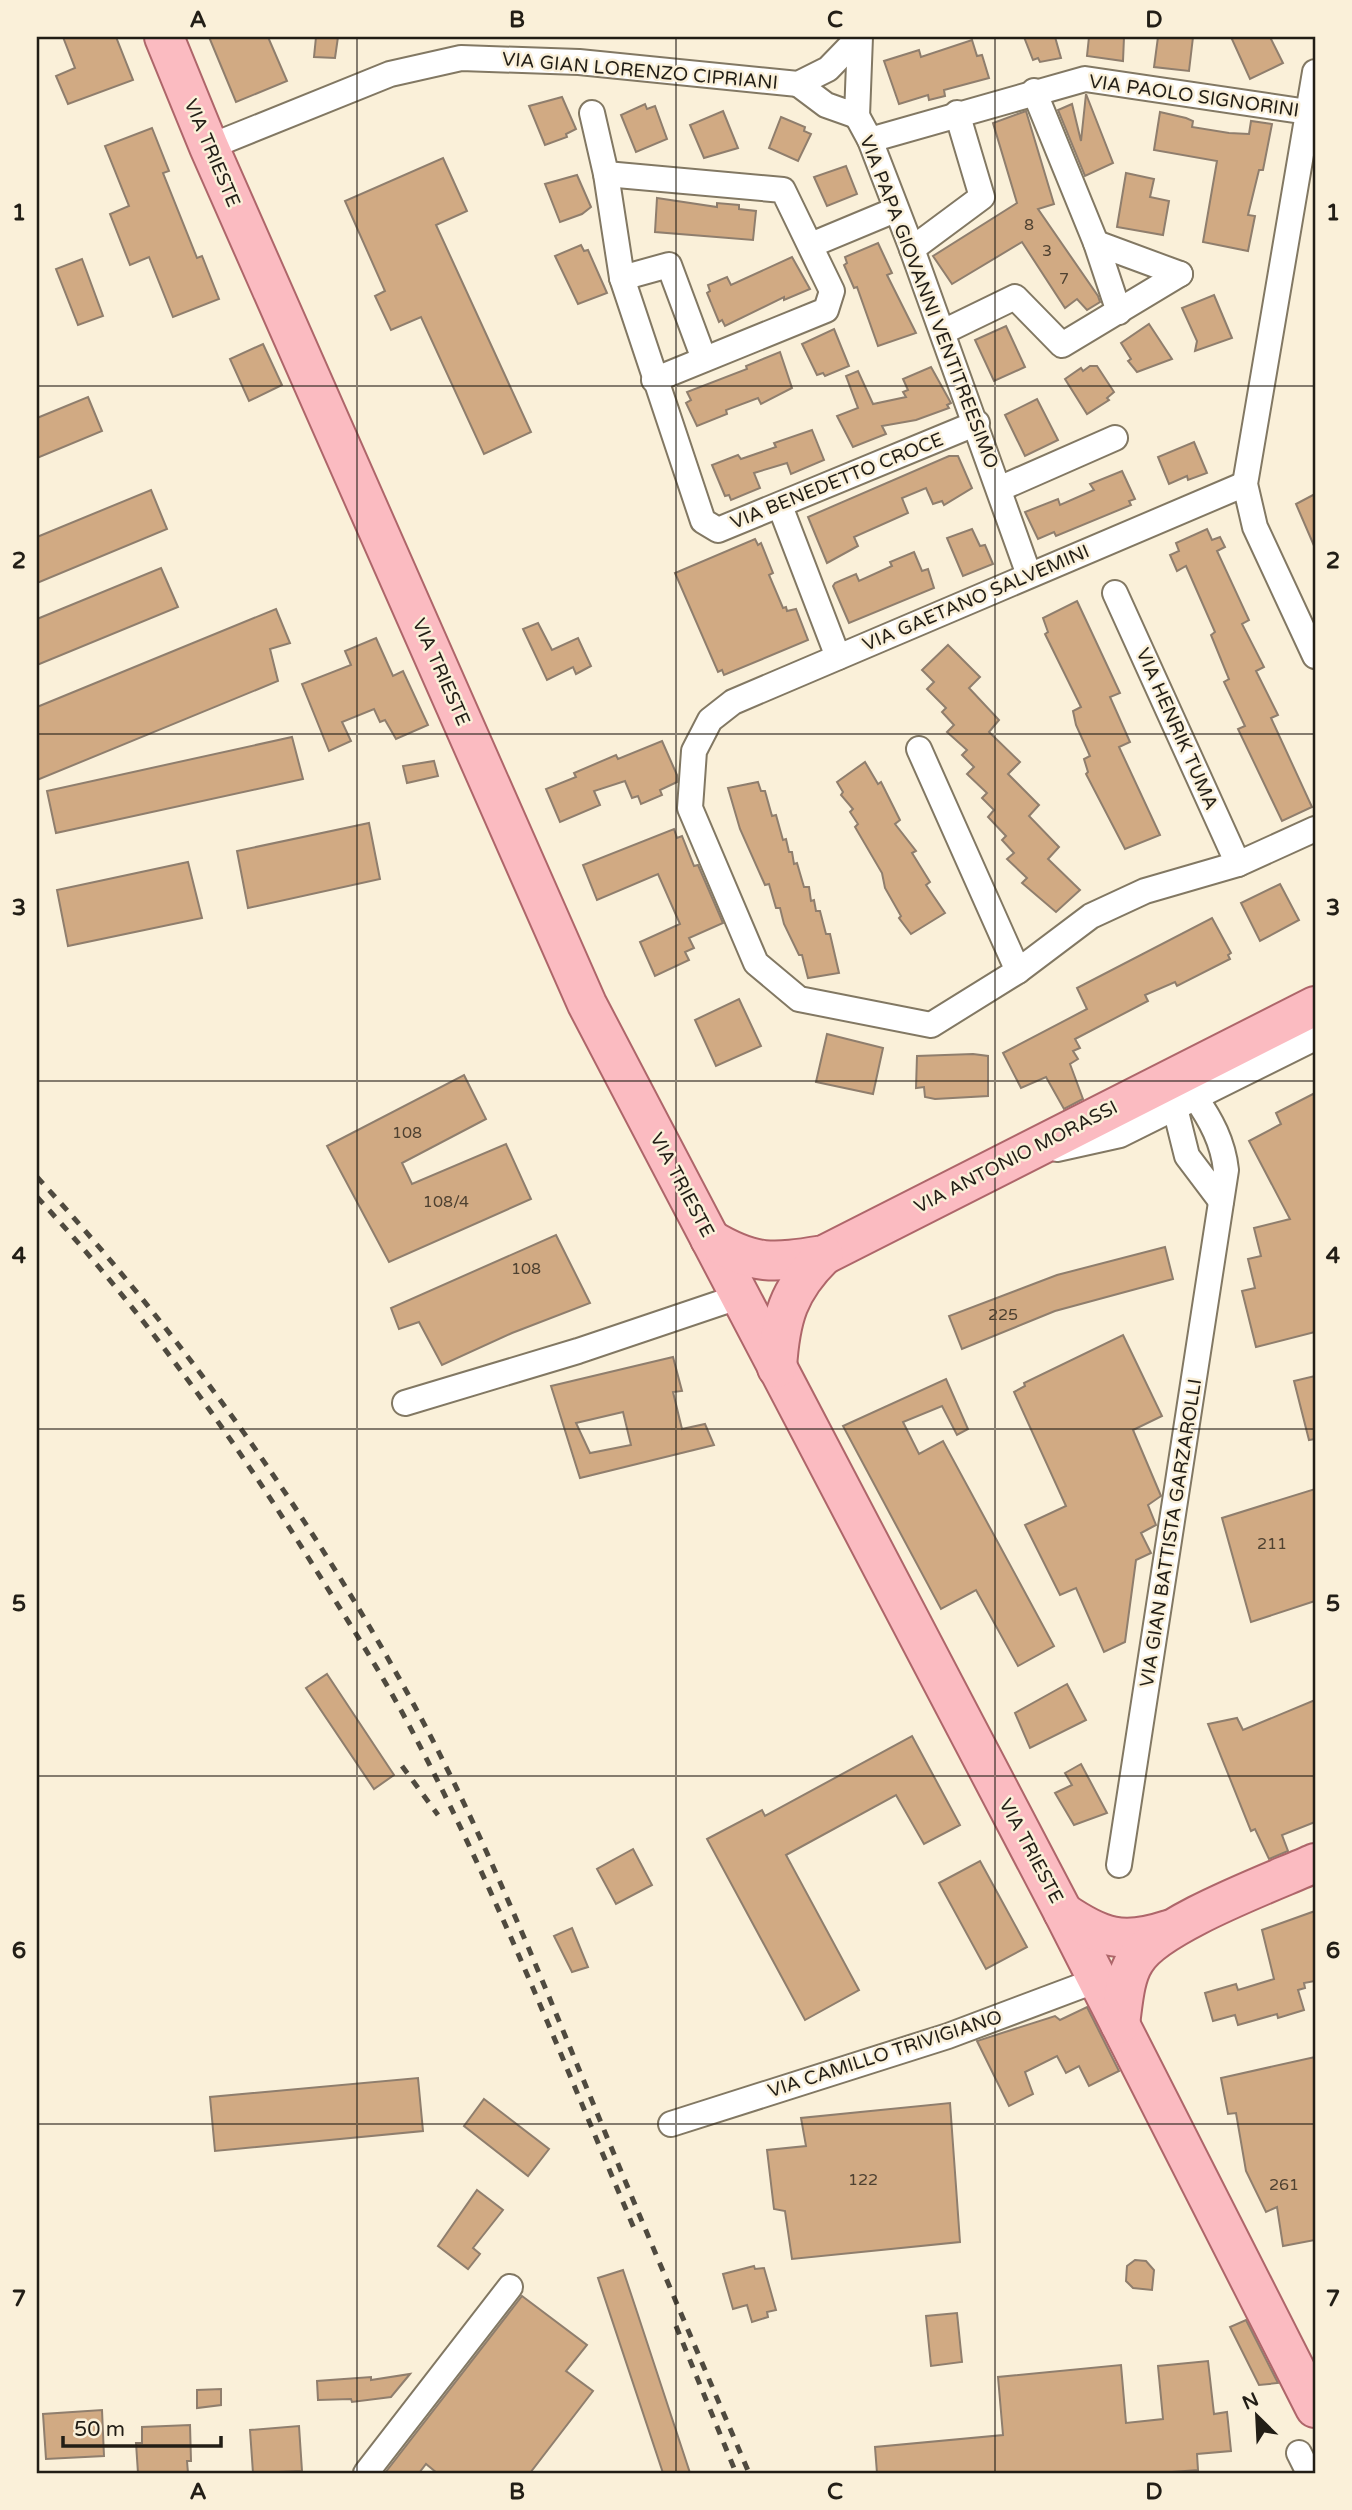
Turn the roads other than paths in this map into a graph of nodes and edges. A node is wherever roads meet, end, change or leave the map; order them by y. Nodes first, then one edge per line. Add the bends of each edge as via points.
1 (164, 37) edge
2 (859, 37) edge
3 (1315, 72) edge
4 (797, 84) junction
5 (1034, 91) junction
6 (1308, 112) junction
7 (592, 113) dead end
8 (957, 113) junction
9 (857, 116) junction
10 (870, 140) junction
11 (209, 147) junction
12 (606, 174) junction
13 (895, 210) junction
14 (1096, 243) junction
15 (811, 245) junction
16 (912, 249) junction
17 (622, 278) junction
18 (1119, 312) junction
19 (943, 332) junction
20 (704, 359) junction
21 (654, 380) junction
22 (977, 424) junction
23 (1115, 438) dead end
24 (1245, 484) junction
25 (999, 489) junction
26 (780, 506) junction
27 (1029, 575) junction
28 (1115, 593) dead end
29 (1313, 645) edge
30 (838, 657) junction
31 (919, 749) dead end
32 (1315, 829) edge
33 (1238, 864) junction
34 (1018, 971) junction
35 (1315, 1006) edge
36 (1315, 1038) edge
37 (1185, 1103) junction
38 (1008, 1161) junction
39 (1221, 1200) junction
40 (710, 1239) junction
41 (816, 1262) junction
42 (741, 1296) junction
43 (777, 1368) junction
44 (405, 1403) dead end
45 (1315, 1863) edge
46 (1119, 1865) dead end
47 (1063, 1912) junction
48 (1168, 1930) junction
49 (1135, 1961) junction
50 (1097, 1980) junction
51 (1121, 2024) junction
52 (671, 2124) dead end
53 (510, 2287) dead end
54 (1315, 2408) edge
55 (366, 2473) edge

1 - 11 main road, VIA TRIESTE
2 - 4 street, VIA GIAN LORENZO CIPRIANI via 828,69
2 - 9 street, VIA PAPA GIOVANNI VENTITREESIMO
3 - 6 street
4 - 9 street, VIA PAPA GIOVANNI VENTITREESIMO via 826,105
4 - 11 street, VIA GIAN LORENZO CIPRIANI via 579,62 461,58 390,74
5 - 6 street, VIA PAOLO SIGNORINI via 1084,79
5 - 8 street, VIA PAOLO SIGNORINI
5 - 14 street
6 - 24 street
7 - 12 street, VIA BENEDETTO CROCE
8 - 10 street, VIA PAOLO SIGNORINI
8 - 16 street via 982,197
9 - 10 street, VIA PAPA GIOVANNI VENTITREESIMO
10 - 13 street, VIA PAPA GIOVANNI VENTITREESIMO
11 - 40 main road, VIA TRIESTE via 587,1004
12 - 15 street via 783,190
12 - 17 street, VIA BENEDETTO CROCE
13 - 15 street
13 - 16 street, VIA PAPA GIOVANNI VENTITREESIMO
14 - 18 street
14 - 18 street via 1181,274
15 - 20 street via 832,291 826,310
16 - 19 street, VIA PAPA GIOVANNI VENTITREESIMO
17 - 20 street via 669,265
17 - 21 street, VIA BENEDETTO CROCE
18 - 19 street via 1062,345 1015,297
19 - 22 street, VIA PAPA GIOVANNI VENTITREESIMO
20 - 21 street
21 - 26 street, VIA BENEDETTO CROCE via 703,521 718,530
22 - 25 street, VIA PAPA GIOVANNI VENTITREESIMO
22 - 26 street, VIA BENEDETTO CROCE
23 - 25 street, VIA PAPA GIOVANNI VENTITREESIMO
24 - 27 street, VIA GAETANO SALVEMINI
24 - 29 street via 1255,527
25 - 27 street, VIA PAPA GIOVANNI VENTITREESIMO
26 - 30 street
27 - 30 street, VIA GAETANO SALVEMINI
28 - 33 street, VIA HENRIK TUMA
30 - 34 street, VIA GAETANO SALVEMINI via 733,702 710,720 694,751 690,808 756,963 799,999 931,1025
31 - 34 street
32 - 33 street
33 - 34 street via 1145,891 1091,916
35 - 38 main road, VIA ANTONIO MORASSI
36 - 37 street
37 - 38 street via 1120,1135
37 - 39 street via 1187,1156
37 - 39 street, VIA GIAN BATTISTA GARZAROLLI via 1211,1119 1224,1153
38 - 41 main road, VIA ANTONIO MORASSI
39 - 46 street, VIA GIAN BATTISTA GARZAROLLI
40 - 41 main road, VIA ANTONIO MORASSI via 737,1255 775,1263
40 - 42 main road, VIA TRIESTE
41 - 42 main road
41 - 43 main road via 791,1297 780,1326
42 - 43 main road, VIA TRIESTE
42 - 44 street
43 - 47 main road, VIA TRIESTE
45 - 48 main road
47 - 48 main road via 1093,1933 1127,1940
47 - 50 main road, VIA TRIESTE
48 - 49 main road
49 - 50 main road
49 - 51 main road
50 - 51 main road, VIA TRIESTE
50 - 52 street, VIA CAMILLO TRIVIGIANO via 948,2036
51 - 54 main road, VIA TRIESTE
53 - 55 street

